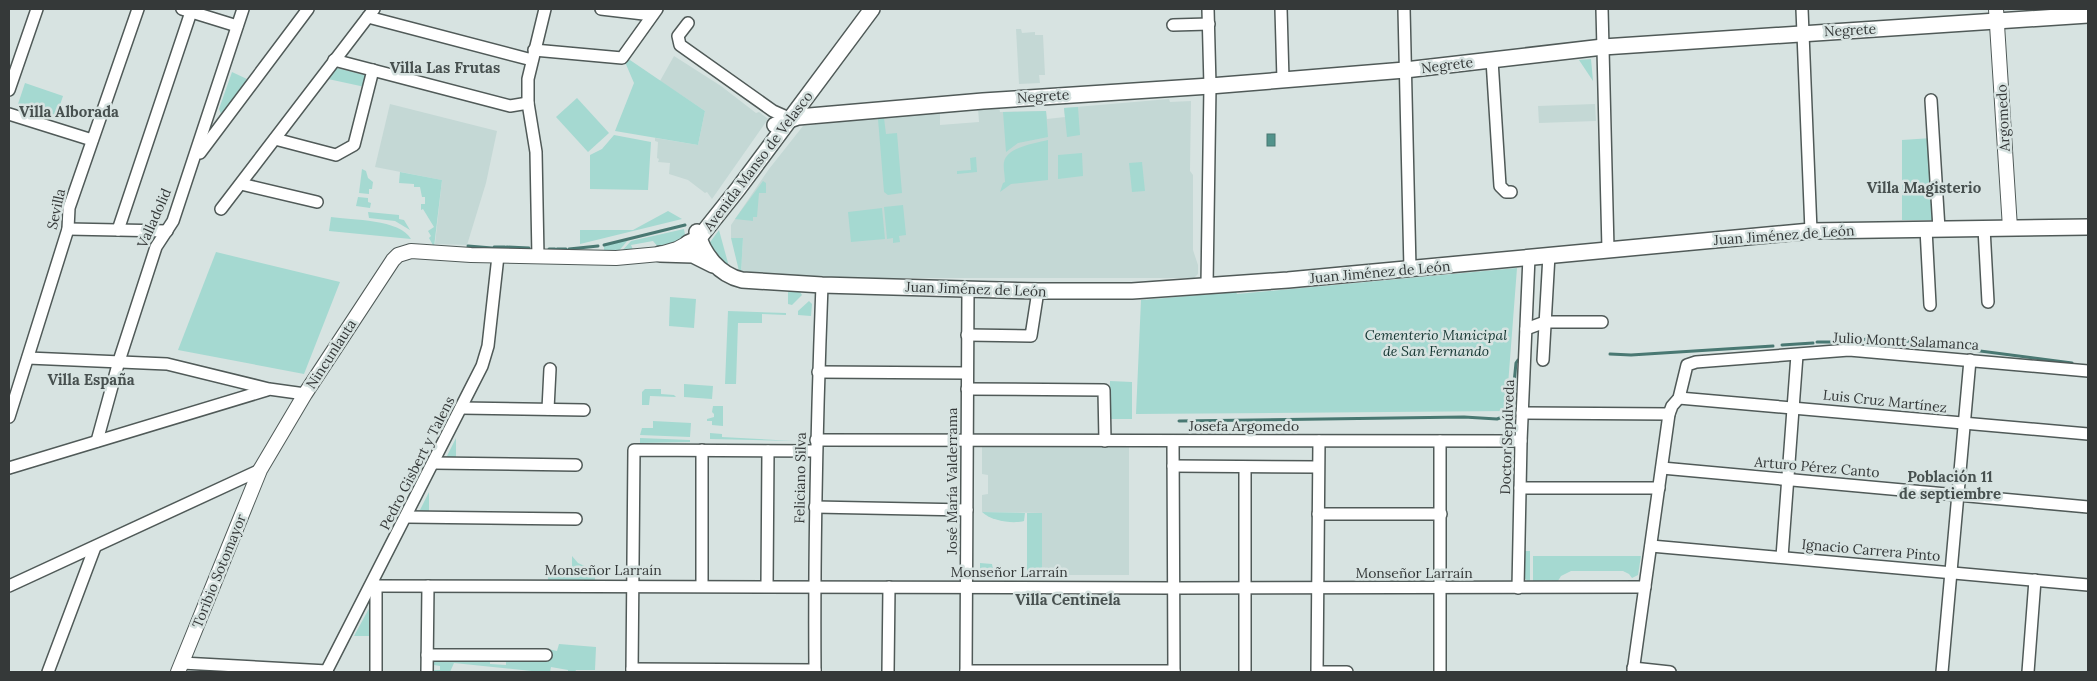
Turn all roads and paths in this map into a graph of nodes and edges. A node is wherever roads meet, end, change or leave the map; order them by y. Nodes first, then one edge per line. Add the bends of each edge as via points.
1 (37, 9) edge
2 (138, 9) edge
3 (243, 9) edge
4 (300, 9) edge
5 (308, 9) edge
6 (532, 9) edge
7 (601, 9) edge
8 (860, 9) edge
9 (872, 9) edge
10 (1208, 9) edge
11 (1281, 9) edge
12 (1404, 9) edge
13 (1602, 9) edge
14 (1802, 9) edge
15 (187, 10) edge
16 (544, 10) edge
17 (654, 12) edge
18 (371, 13) edge
19 (1997, 15) edge
20 (2088, 15) edge
21 (688, 23) dead end
22 (1209, 24) junction
23 (1172, 25) dead end
24 (237, 26) junction
25 (294, 27) junction
26 (1803, 33) junction
27 (1603, 47) junction
28 (533, 55) junction
29 (334, 60) junction
30 (1492, 60) junction
31 (373, 70) junction
32 (1405, 70) junction
33 (1283, 80) junction
34 (1210, 86) junction
35 (9, 90) edge
36 (1931, 100) dead end
37 (528, 103) junction
38 (9, 114) edge
39 (791, 117) junction
40 (92, 140) junction
41 (275, 140) junction
42 (194, 162) junction
43 (241, 184) junction
44 (1511, 192) dead end
45 (317, 202) dead end
46 (221, 209) dead end
47 (2088, 227) edge
48 (1984, 228) junction
49 (2010, 228) junction
50 (68, 229) junction
51 (1932, 229) junction
52 (118, 230) junction
53 (167, 231) junction
54 (1811, 231) junction
55 (694, 238) junction
56 (1608, 249) junction
57 (660, 254) junction
58 (1549, 255) junction
59 (498, 256) junction
60 (538, 257) junction
61 (1529, 257) junction
62 (1410, 269) junction
63 (721, 271) junction
64 (822, 285) junction
65 (1207, 285) junction
66 (968, 289) junction
67 (1038, 291) junction
68 (1988, 302) dead end
69 (1930, 305) dead end
70 (1545, 322) junction
71 (1602, 322) dead end
72 (1526, 329) junction
73 (967, 336) junction
74 (1797, 355) junction
75 (28, 358) junction
76 (1543, 360) dead end
77 (1970, 360) junction
78 (119, 361) junction
79 (550, 369) dead end
80 (2088, 371) edge
81 (818, 372) junction
82 (967, 373) junction
83 (269, 389) junction
84 (967, 389) junction
85 (306, 394) junction
86 (1679, 398) junction
87 (1793, 407) junction
88 (461, 408) junction
89 (548, 409) junction
90 (584, 410) dead end
91 (1522, 413) junction
92 (1669, 414) junction
93 (9, 417) edge
94 (1965, 424) junction
95 (2088, 434) edge
96 (967, 440) junction
97 (97, 441) junction
98 (1105, 441) junction
99 (1173, 441) junction
100 (1319, 441) junction
101 (1440, 441) junction
102 (1521, 441) junction
103 (816, 446) junction
104 (702, 450) junction
105 (768, 451) junction
106 (434, 463) junction
107 (576, 465) dead end
108 (1173, 466) junction
109 (1245, 466) junction
110 (1318, 467) junction
111 (9, 468) edge
112 (1662, 468) junction
113 (260, 470) junction
114 (1787, 479) junction
115 (1520, 488) junction
116 (1659, 488) junction
117 (1958, 495) junction
118 (814, 507) junction
119 (2088, 507) edge
120 (967, 510) junction
121 (1318, 514) junction
122 (1440, 514) junction
123 (406, 517) junction
124 (576, 519) dead end
125 (1651, 546) junction
126 (95, 547) junction
127 (1782, 557) junction
128 (1951, 572) junction
129 (2035, 580) junction
130 (633, 585) junction
131 (702, 585) junction
132 (2088, 585) edge
133 (9, 586) edge
134 (374, 586) junction
135 (428, 586) junction
136 (766, 586) junction
137 (813, 586) junction
138 (889, 587) junction
139 (966, 587) junction
140 (1645, 587) junction
141 (1172, 588) junction
142 (1245, 588) junction
143 (1318, 588) junction
144 (1441, 588) junction
145 (1518, 588) junction
146 (546, 655) dead end
147 (428, 656) junction
148 (180, 668) edge
149 (1633, 670) edge
150 (632, 671) edge
151 (815, 671) edge
152 (966, 671) edge
153 (48, 672) edge
154 (327, 672) edge
155 (376, 672) edge
156 (427, 672) edge
157 (888, 672) edge
158 (1174, 672) edge
159 (1245, 672) edge
160 (1317, 672) edge
161 (1347, 672) edge
162 (1440, 672) edge
163 (1670, 672) edge
164 (1942, 672) edge
165 (2028, 672) edge

1 - 35 street
2 - 40 street, Sevilla
3 - 24 street, Valladolid
4 - 25 street
5 - 25 street
6 - 16 street
7 - 17 street
8 - 39 main road, Avenida Manso de Velasco
9 - 39 main road, Avenida Manso de Velasco
10 - 22 street
11 - 33 street
12 - 32 street
13 - 27 street
14 - 26 street
15 - 24 street
15 - 52 street
16 - 28 street
17 - 28 street via 622,58
18 - 28 street
18 - 29 street
19 - 20 main road, Negrete
19 - 26 main road, Negrete
19 - 49 street, Argomedo
21 - 39 street via 678,36 680,45 760,103
22 - 23 street
22 - 34 street
24 - 42 street, Valladolid
25 - 42 street
26 - 27 main road, Negrete
26 - 54 street
27 - 30 main road, Negrete
27 - 56 street
28 - 37 street
29 - 31 street
29 - 41 street
30 - 32 main road, Negrete
30 - 44 street via 1500,186
31 - 37 street via 510,106
31 - 41 street via 354,145 336,155
32 - 33 main road, Negrete
32 - 62 street
33 - 34 main road, Negrete
34 - 39 main road, Negrete
34 - 65 street
36 - 51 street
37 - 60 street via 536,152
38 - 40 street
39 - 55 main road, Avenida Manso de Velasco
40 - 50 street, Sevilla via 69,208
41 - 43 street
42 - 53 street, Valladolid
43 - 45 street
43 - 46 street
47 - 49 main road, Juan Jiménez de León
48 - 49 main road, Juan Jiménez de León
48 - 51 main road, Juan Jiménez de León
48 - 68 street
50 - 52 street
50 - 75 street, Sevilla
51 - 54 main road, Juan Jiménez de León
51 - 69 street
52 - 53 street
53 - 78 street, Valladolid via 156,248
54 - 56 main road, Juan Jiménez de León
55 - 57 street, Nincunlauta via 677,249
55 - 63 main road
56 - 58 main road, Juan Jiménez de León
57 - 60 street, Nincunlauta via 616,258
57 - 63 main road, Juan Jiménez de León via 693,255 707,260
58 - 61 main road, Juan Jiménez de León
58 - 70 street
59 - 60 street, Nincunlauta
59 - 85 street, Nincunlauta via 411,251 398,255
59 - 88 street, Pedro Gisbert y Talens via 487,356
61 - 62 main road, Juan Jiménez de León
61 - 72 street, Doctor Sepúlveda
62 - 65 main road, Juan Jiménez de León
63 - 64 main road, Juan Jiménez de León via 742,280
64 - 66 main road, Juan Jiménez de León
64 - 81 street, Feliciano Silva
65 - 67 main road, Juan Jiménez de León via 1123,292
66 - 67 main road, Juan Jiménez de León
66 - 73 street, José María Valderrama
67 - 73 street via 1031,336
70 - 71 street
70 - 72 street
70 - 76 street
72 - 91 street, Doctor Sepúlveda
73 - 82 street, José María Valderrama
74 - 77 street, Julio Montt Salamanca via 1849,350
74 - 86 street, Julio Montt Salamanca via 1692,363 1685,368
74 - 87 street
75 - 78 street
75 - 93 street, Sevilla
77 - 80 street, Julio Montt Salamanca
77 - 94 street
78 - 83 street via 167,364
78 - 97 street, Valladolid
79 - 89 street
81 - 82 street
81 - 103 street, Feliciano Silva
82 - 84 street, José María Valderrama
83 - 85 street
83 - 97 street
84 - 96 street, José María Valderrama
84 - 98 street via 1104,390
85 - 113 street, Nincunlauta
86 - 87 street, Luis Cruz Martínez
86 - 92 street
87 - 94 street, Luis Cruz Martínez
87 - 114 street
88 - 89 street
88 - 106 street, Pedro Gisbert y Talens
89 - 90 street
91 - 92 street
91 - 102 street, Doctor Sepúlveda
92 - 112 street
94 - 95 street, Luis Cruz Martínez
94 - 117 street
96 - 98 street, Josefa Argomedo
96 - 103 street, Josefa Argomedo
96 - 120 street, José María Valderrama
97 - 111 street
98 - 99 street, Josefa Argomedo
99 - 100 street, Josefa Argomedo
99 - 108 street
100 - 101 street, Josefa Argomedo
100 - 110 street
101 - 102 street, Josefa Argomedo
101 - 122 street
102 - 115 street, Doctor Sepúlveda
103 - 105 street, Josefa Argomedo
103 - 118 street, Feliciano Silva
104 - 105 street, Josefa Argomedo
104 - 130 street, Josefa Argomedo via 634,450
104 - 131 street
105 - 136 street
106 - 107 street
106 - 123 street, Pedro Gisbert y Talens
108 - 109 street
108 - 141 street
109 - 110 street
109 - 142 street
110 - 121 street
112 - 114 street, Arturo Pérez Canto
112 - 116 street
113 - 126 street
113 - 148 street, Toribio Sotomayor
114 - 117 street, Arturo Pérez Canto
114 - 127 street
115 - 116 street
115 - 145 street, Doctor Sepúlveda
116 - 125 street
117 - 119 street, Arturo Pérez Canto
117 - 128 street
118 - 120 street
118 - 137 street, Feliciano Silva
120 - 139 street, José María Valderrama
121 - 122 street
121 - 143 street
122 - 144 street
123 - 124 street
123 - 134 street, Pedro Gisbert y Talens
125 - 127 street, Ignacio Carrera Pinto
125 - 140 street
126 - 133 street
126 - 153 street
127 - 128 street, Ignacio Carrera Pinto
128 - 129 street, Ignacio Carrera Pinto
128 - 164 street
129 - 132 street, Ignacio Carrera Pinto
129 - 165 street
130 - 131 street, Monseñor Larraín
130 - 135 street, Monseñor Larraín
130 - 150 street
131 - 136 street, Monseñor Larraín
134 - 135 street, Monseñor Larraín
134 - 154 street, Pedro Gisbert y Talens
134 - 155 street
135 - 147 street
136 - 137 street, Monseñor Larraín
137 - 138 street, Monseñor Larraín
137 - 151 street, Feliciano Silva
138 - 139 street, Monseñor Larraín
138 - 157 street
139 - 141 street, Monseñor Larraín
139 - 152 street, José María Valderrama
140 - 145 street, Monseñor Larraín
140 - 149 street
141 - 142 street, Monseñor Larraín
141 - 158 street
142 - 143 street, Monseñor Larraín
142 - 159 street
143 - 144 street, Monseñor Larraín
143 - 160 street
144 - 145 street, Monseñor Larraín
144 - 162 street
146 - 147 street
147 - 156 street
148 - 154 street
149 - 163 street
150 - 151 street
152 - 158 street
160 - 161 street

